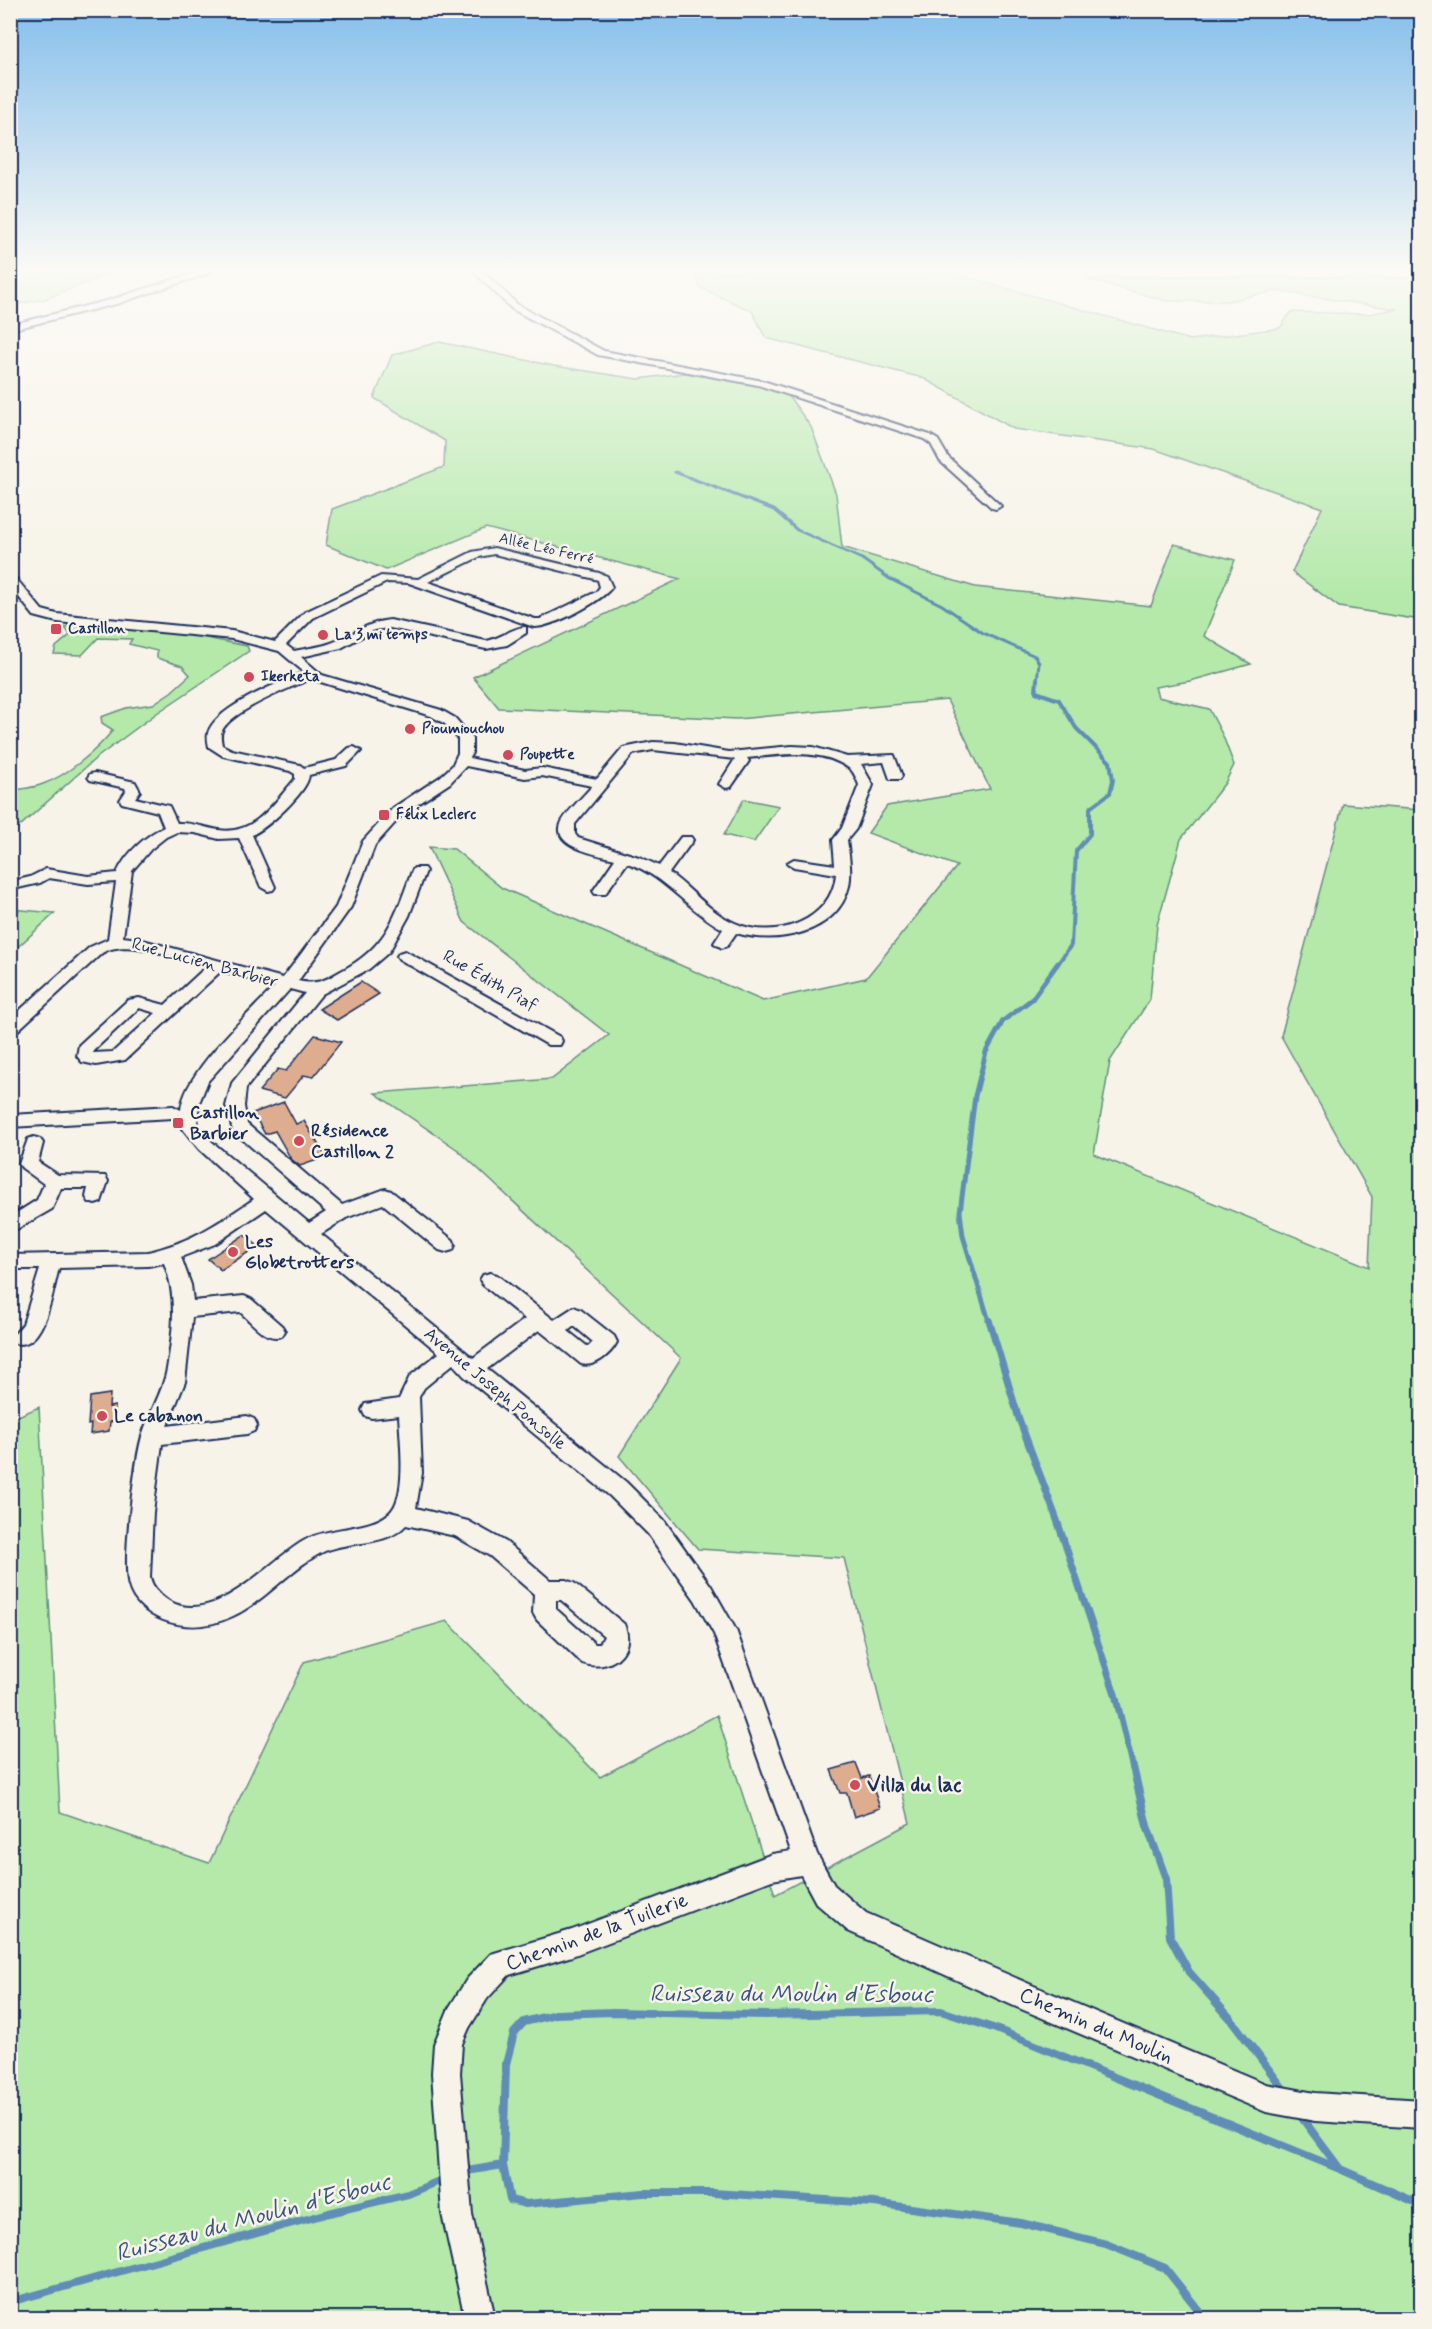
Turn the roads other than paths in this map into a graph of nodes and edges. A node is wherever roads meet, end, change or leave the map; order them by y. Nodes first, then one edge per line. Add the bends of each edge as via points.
1 (748, 381) edge
2 (996, 506) dead end
3 (10, 578) edge
4 (420, 582) junction
5 (522, 630) dead end
6 (278, 646) junction
7 (292, 655) junction
8 (311, 674) junction
9 (888, 742) dead end
10 (256, 747) dead end
11 (354, 751) dead end
12 (739, 755) junction
13 (245, 758) junction
14 (889, 758) junction
15 (463, 761) junction
16 (846, 761) junction
17 (302, 774) junction
18 (896, 776) dead end
19 (95, 777) dead end
20 (726, 784) dead end
21 (596, 790) junction
22 (172, 828) junction
23 (244, 833) junction
24 (686, 840) dead end
25 (623, 858) junction
26 (794, 863) dead end
27 (419, 871) dead end
28 (844, 871) junction
29 (658, 872) junction
30 (124, 877) junction
31 (18, 884) dead end
32 (268, 887) dead end
33 (600, 891) dead end
34 (396, 926) junction
35 (732, 927) junction
36 (115, 942) junction
37 (722, 943) dead end
38 (405, 956) junction
39 (370, 961) junction
40 (217, 966) junction
41 (287, 984) junction
42 (316, 990) junction
43 (168, 1011) junction
44 (10, 1028) edge
45 (554, 1041) dead end
46 (173, 1112) dead end
47 (10, 1121) edge
48 (34, 1143) dead end
49 (54, 1182) junction
50 (95, 1197) dead end
51 (267, 1199) junction
52 (339, 1213) junction
53 (10, 1226) edge
54 (308, 1233) junction
55 (446, 1245) dead end
56 (170, 1254) junction
57 (10, 1262) edge
58 (51, 1262) junction
59 (490, 1280) dead end
60 (182, 1310) junction
61 (275, 1331) dead end
62 (22, 1337) dead end
63 (453, 1353) junction
64 (471, 1370) junction
65 (409, 1406) junction
66 (372, 1410) dead end
67 (247, 1425) dead end
68 (153, 1436) junction
69 (403, 1515) junction
70 (545, 1590) dead end
71 (807, 1861) junction
72 (1422, 2114) edge
73 (480, 2319) edge

1 - 2 street via 927,436 944,459
3 - 6 street via 38,613 57,618 232,634
4 - 4 street, Allée Léo Ferré via 534,623 542,623 600,594 606,587 603,578 595,575 494,551 476,554
4 - 6 street, Allée Léo Ferré via 377,580 309,615
5 - 7 street via 503,642 486,645 376,624 343,643
6 - 7 street
7 - 8 street
8 - 13 street via 246,705 217,728 213,738 216,747
8 - 15 street via 333,684 436,712 465,738
9 - 14 street via 894,758
10 - 13 street
11 - 17 street via 341,763
12 - 16 street via 813,751
12 - 20 street via 742,761
12 - 21 street via 675,747 637,748 628,751
13 - 17 street via 295,768
14 - 16 street
14 - 18 street
15 - 21 street via 525,774 533,781 559,781
15 - 41 street, Avenue Joseph Ponsolle via 445,780 398,811 368,844 342,907
16 - 28 street via 857,767 866,785 849,828 840,840
17 - 23 street via 302,780 259,826
19 - 22 street via 130,785 133,791 127,800 164,809
21 - 25 street via 568,824 568,834 582,846
22 - 23 street
22 - 30 street via 159,833 129,863
23 - 32 street
24 - 29 street via 667,868
25 - 29 street
25 - 33 street
26 - 28 street
27 - 34 street
28 - 35 street via 834,902 824,915 804,926 762,933
29 - 35 street
30 - 31 street via 88,880 46,873
30 - 36 street
34 - 38 street
34 - 39 street via 380,953
35 - 37 street
36 - 40 street, Rue Lucien Barbier via 134,942
36 - 44 street, Rue Lucien Barbier via 96,950
38 - 39 street
38 - 45 street, Rue Édith Piaf
39 - 42 street
40 - 41 street, Rue Lucien Barbier
40 - 43 street
41 - 42 street
41 - 51 street, Avenue Joseph Ponsolle via 200,1079 190,1103 188,1124 205,1145
42 - 52 street via 238,1087 235,1106 239,1127
43 - 43 street via 114,1058 85,1056 85,1049 134,1004
46 - 47 street
48 - 49 street via 28,1164
49 - 50 street via 99,1181
49 - 53 street via 45,1204
51 - 54 street, Avenue Joseph Ponsolle
51 - 56 street via 208,1239
52 - 54 street
52 - 55 street via 385,1196
54 - 63 street, Avenue Joseph Ponsolle
56 - 58 street via 148,1259
56 - 60 street via 182,1290
57 - 58 street
58 - 62 street via 32,1328
59 - 64 street via 546,1325
60 - 61 street via 244,1304
60 - 68 street via 176,1376
63 - 64 street, Avenue Joseph Ponsolle
63 - 65 street via 417,1382 409,1396
64 - 71 street, Avenue Joseph Ponsolle via 618,1489 656,1527 703,1593 724,1630
65 - 66 street
65 - 69 street via 411,1492
67 - 68 street
68 - 69 street via 136,1563 139,1585 166,1612 183,1616 225,1610 246,1598 300,1553 319,1543 386,1528
69 - 70 street via 460,1528 498,1549
71 - 72 street, Chemin du Moulin via 825,1894 857,1922 1266,2098 1315,2107
71 - 73 street, Chemin de la Tuilerie via 772,1868 572,1943 501,1964 477,1989 448,2044 446,2073 457,2214

